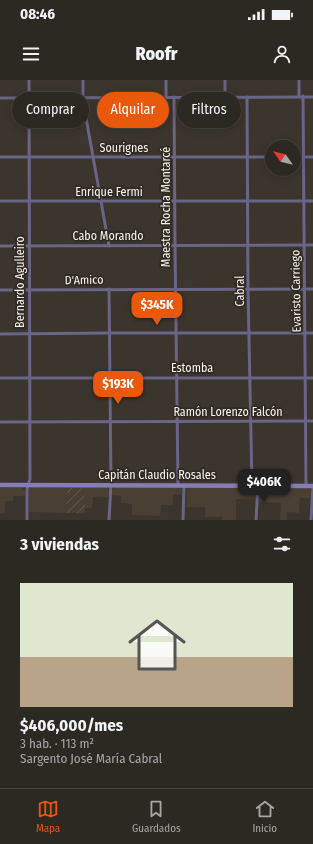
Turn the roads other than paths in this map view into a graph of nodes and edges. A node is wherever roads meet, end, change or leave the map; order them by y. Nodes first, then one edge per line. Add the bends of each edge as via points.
1 (29, 80) edge
2 (83, 80) edge
3 (166, 80) edge
4 (225, 80) edge
5 (299, 80) edge
6 (29, 92) edge
7 (83, 92) edge
8 (166, 92) edge
9 (225, 92) edge
10 (301, 96) junction
11 (169, 97) edge
12 (174, 97) joint
13 (241, 97) edge
14 (247, 97) junction
15 (313, 97) edge
16 (0, 98) edge
17 (12, 98) edge
18 (29, 128) edge
19 (88, 128) edge
20 (303, 156) junction
21 (0, 157) edge
22 (29, 157) junction
23 (93, 157) junction
24 (174, 157) junction
25 (248, 157) junction
26 (265, 157) edge
27 (313, 157) edge
28 (0, 201) edge
29 (29, 201) junction
30 (101, 201) junction
31 (304, 201) junction
32 (313, 201) edge
33 (175, 202) junction
34 (248, 202) junction
35 (249, 244) junction
36 (175, 245) junction
37 (304, 245) junction
38 (313, 245) edge
39 (0, 246) edge
40 (30, 246) junction
41 (109, 246) junction
42 (109, 289) junction
43 (248, 289) junction
44 (304, 289) junction
45 (313, 289) edge
46 (0, 290) edge
47 (29, 290) junction
48 (175, 290) junction
49 (110, 333) junction
50 (176, 333) junction
51 (249, 333) junction
52 (305, 333) junction
53 (313, 333) edge
54 (0, 334) edge
55 (29, 334) junction
56 (110, 377) junction
57 (176, 377) junction
58 (250, 377) junction
59 (0, 378) edge
60 (30, 378) junction
61 (306, 378) junction
62 (313, 378) edge
63 (110, 421) junction
64 (250, 421) junction
65 (306, 421) junction
66 (313, 421) edge
67 (0, 422) edge
68 (30, 422) junction
69 (176, 422) junction
70 (111, 484) junction
71 (0, 485) edge
72 (28, 485) junction
73 (178, 485) junction
74 (184, 485) junction
75 (306, 485) junction
76 (252, 486) junction
77 (258, 486) junction
78 (313, 486) edge
79 (26, 520) edge
80 (109, 520) edge
81 (183, 520) edge
82 (256, 520) edge
83 (311, 520) edge

1 - 6 street, Bernardo Agulleiro
2 - 7 street
3 - 8 street
4 - 9 street
5 - 10 street, Evaristo Carriego
10 - 14 street
10 - 15 street
10 - 20 street, Evaristo Carriego
11 - 12 street
12 - 24 street, Maestra Rocha Montarcé
13 - 14 street
14 - 25 street, Cabral
16 - 17 street
18 - 22 street, Bernardo Agulleiro
19 - 23 street
20 - 27 street
20 - 31 street, Evaristo Carriego
21 - 22 street, Sourignes
22 - 23 street, Sourignes
22 - 29 street, Bernardo Agulleiro
23 - 24 street, Sourignes
23 - 30 street
24 - 25 street, Sourignes
24 - 33 street, Maestra Rocha Montarcé
25 - 26 street, Sourignes
25 - 34 street, Cabral
28 - 29 street, Enrique Fermi
29 - 30 street, Enrique Fermi
29 - 40 street, Bernardo Agulleiro
30 - 33 street, Enrique Fermi
30 - 41 street
31 - 32 street, Enrique Fermi
31 - 34 street, Enrique Fermi
31 - 37 street, Evaristo Carriego
33 - 34 street, Enrique Fermi
33 - 36 street, Maestra Rocha Montarcé
34 - 35 street, Cabral
35 - 36 street, Cabo Morando
35 - 37 street, Cabo Morando
35 - 43 street, Cabral
36 - 41 street, Cabo Morando
36 - 48 street, Maestra Rocha Montarcé
37 - 38 street, Cabo Morando
37 - 44 street, Evaristo Carriego
39 - 40 street, Cabo Morando
40 - 41 street, Cabo Morando
40 - 47 street, Bernardo Agulleiro
42 - 47 street, D'Amico
42 - 48 street, D'Amico
42 - 49 street
43 - 44 street, D'Amico
43 - 48 street, D'Amico
43 - 51 street, Cabral
44 - 45 street, D'Amico
44 - 52 street, Evaristo Carriego
46 - 47 street, D'Amico
47 - 55 street, Bernardo Agulleiro
48 - 50 street, Maestra Rocha Montarcé
49 - 50 street
49 - 55 street
49 - 56 street
50 - 51 street
50 - 57 street, Maestra Rocha Montarcé
51 - 52 street
51 - 58 street, Cabral
52 - 53 street
52 - 61 street, Evaristo Carriego
54 - 55 street
55 - 60 street, Bernardo Agulleiro
56 - 57 street, Estomba
56 - 60 street, Estomba
56 - 63 street
57 - 58 street, Estomba
57 - 69 street, Maestra Rocha Montarcé
58 - 61 street, Estomba
58 - 64 street, Cabral
59 - 60 street, Estomba
60 - 68 street, Bernardo Agulleiro
61 - 62 street, Estomba
61 - 65 street, Evaristo Carriego
63 - 68 street, Ramón Lorenzo Falcón
63 - 69 street, Ramón Lorenzo Falcón
63 - 70 street
64 - 65 street, Ramón Lorenzo Falcón
64 - 69 street, Ramón Lorenzo Falcón
64 - 76 street, Cabral
65 - 66 street, Ramón Lorenzo Falcón
65 - 75 street, Evaristo Carriego
67 - 68 street, Ramón Lorenzo Falcón
68 - 72 street, Bernardo Agulleiro
69 - 73 street, Maestra Rocha Montarcé
70 - 72 street, Capitán Claudio Rosales
70 - 73 street, Capitán Claudio Rosales
70 - 80 street
71 - 72 street, Capitán Claudio Rosales
72 - 79 street, Bernardo Agulleiro
73 - 74 street, Capitán Claudio Rosales
74 - 76 street, Capitán Claudio Rosales
74 - 81 street
75 - 77 street, Capitán Claudio Rosales
75 - 78 street, Capitán Claudio Rosales
76 - 77 street, Capitán Claudio Rosales
77 - 82 street
78 - 83 street

